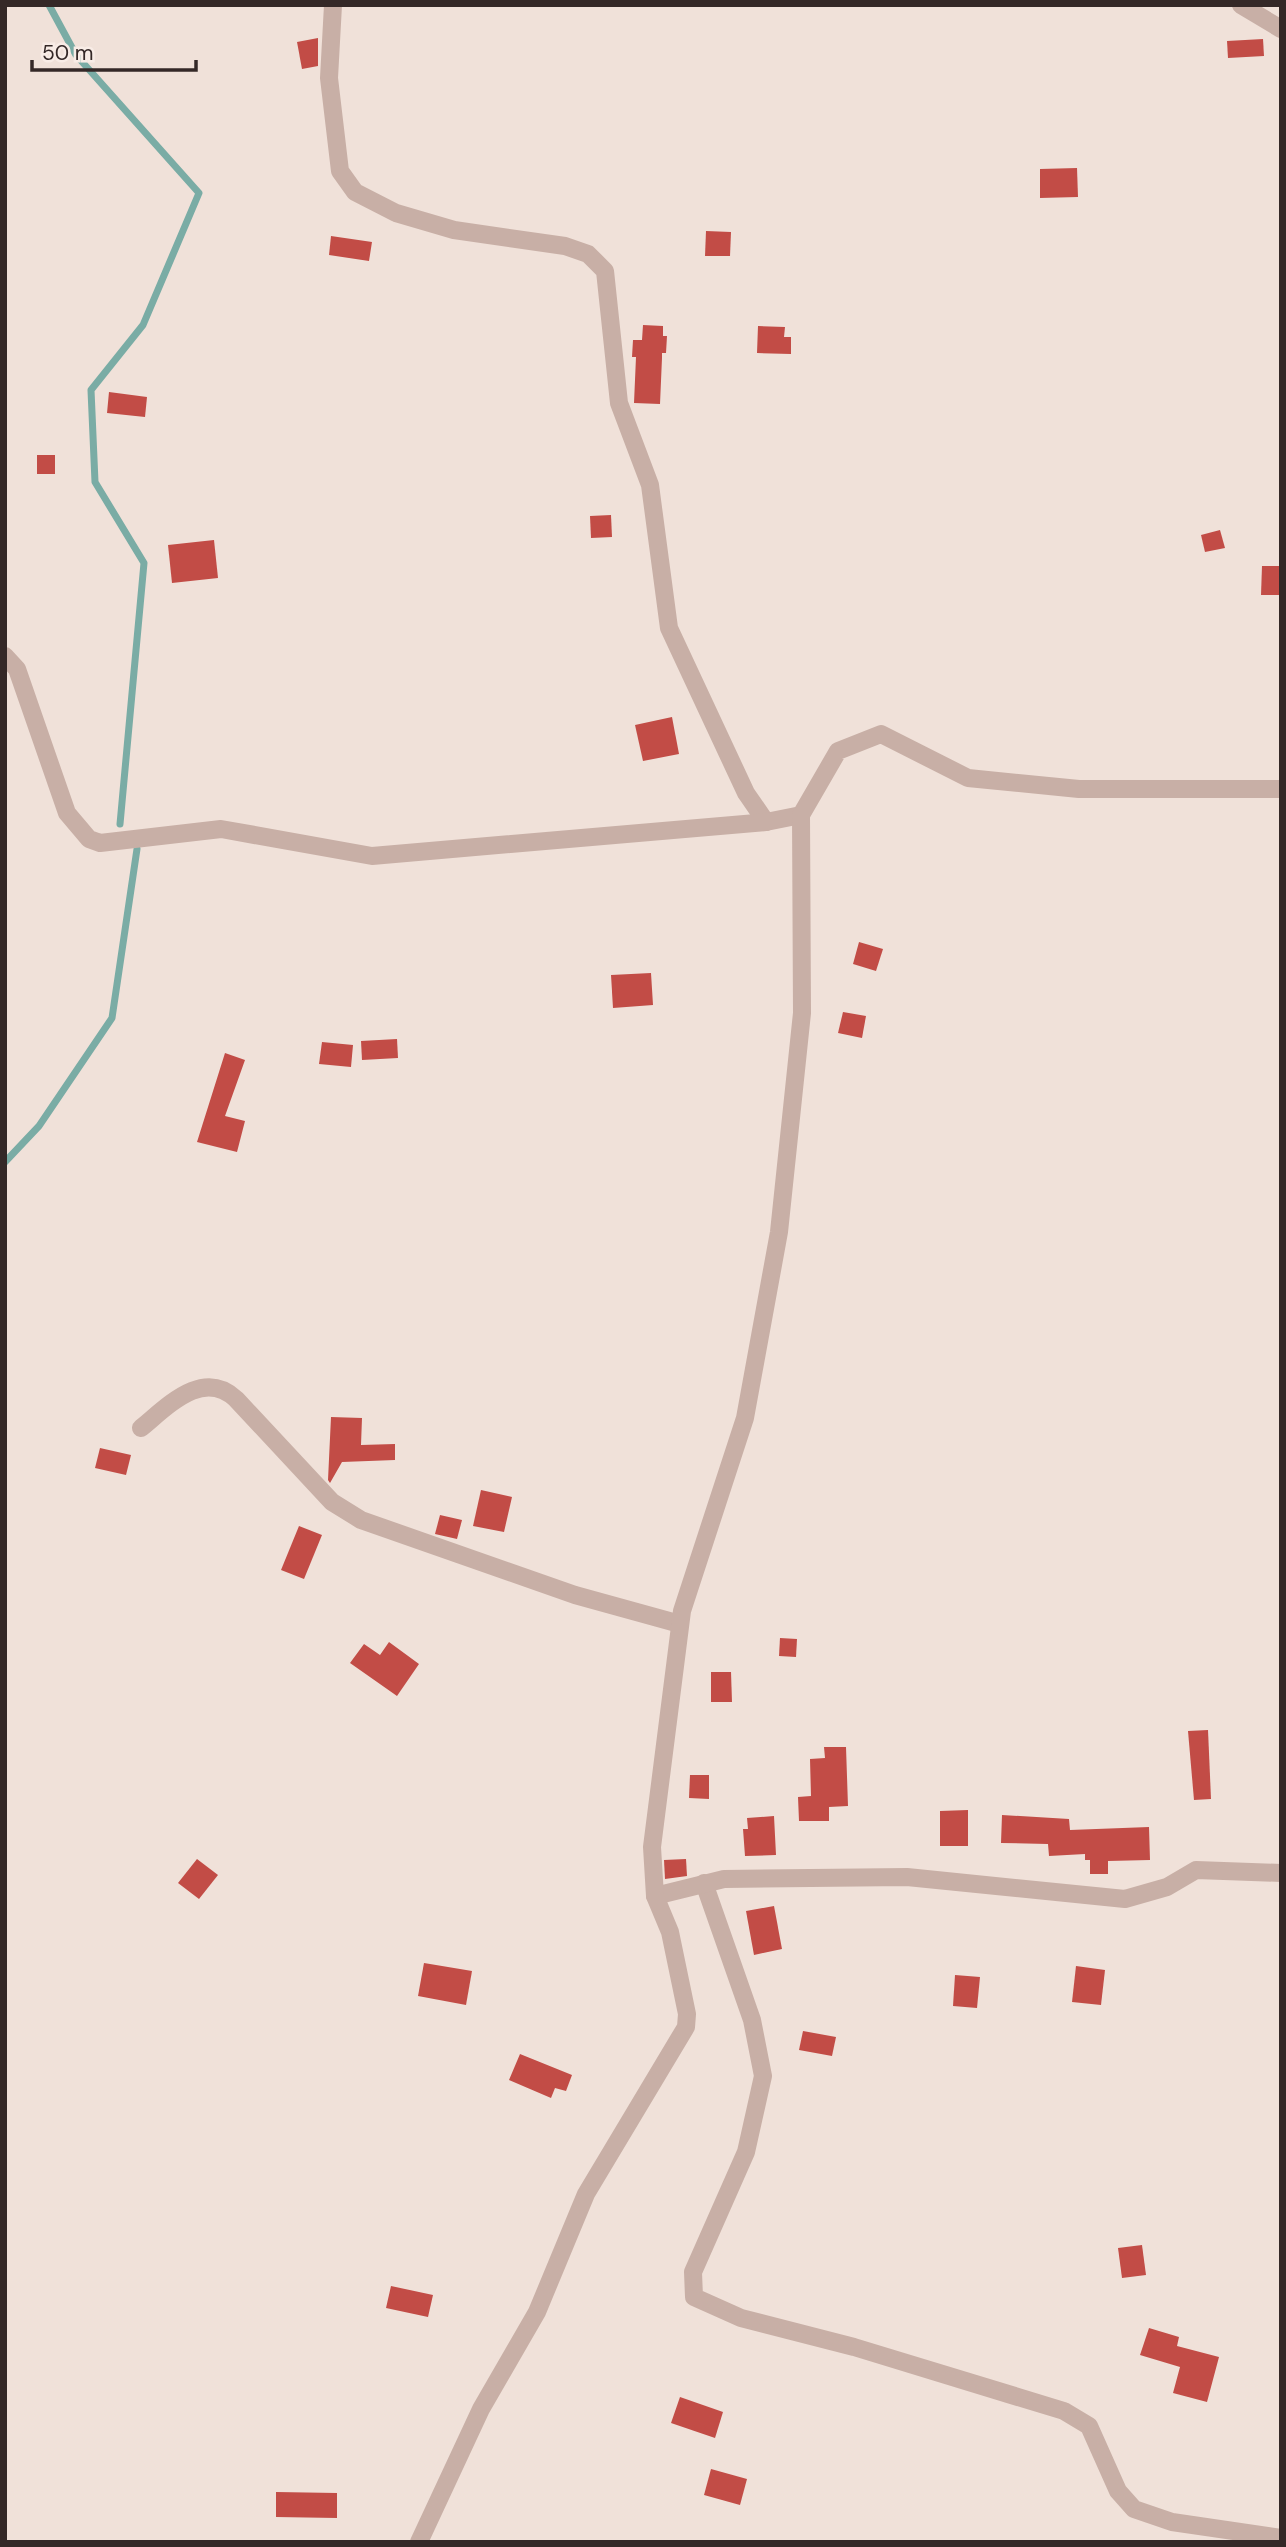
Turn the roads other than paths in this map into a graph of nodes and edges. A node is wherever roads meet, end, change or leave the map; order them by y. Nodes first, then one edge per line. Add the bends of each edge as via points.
1 (333, 5) edge
2 (1241, 5) edge
3 (1281, 29) edge
4 (5, 656) edge
5 (1281, 789) edge
6 (800, 815) junction
7 (766, 822) junction
8 (141, 1428) dead end
9 (680, 1624) junction
10 (1281, 1873) edge
11 (704, 1883) junction
12 (655, 1896) junction
13 (1281, 2538) edge
14 (419, 2542) edge

1 - 7 street via 329,78 340,171 355,192 396,213 454,230 565,246 588,254 606,271 619,403 650,485 669,628 746,793
2 - 3 street
4 - 7 street via 17,669 67,813 89,839 100,843 221,829 372,856
5 - 6 street via 1079,789 968,778 881,734 838,751
6 - 7 street
6 - 9 street via 802,1013 779,1232 745,1418
8 - 9 street via 181,1396 205,1385 223,1389 332,1502 361,1520 575,1595
9 - 12 street via 652,1847
10 - 11 street via 1196,1870 1167,1887 1125,1899 906,1877
11 - 12 street
11 - 13 street via 752,2020 763,2076 746,2152 693,2272 694,2298 741,2318 1064,2411 1089,2426 1118,2491 1135,2509 1172,2522
12 - 14 street via 670,1932 686,2027 586,2194 537,2312 481,2409

